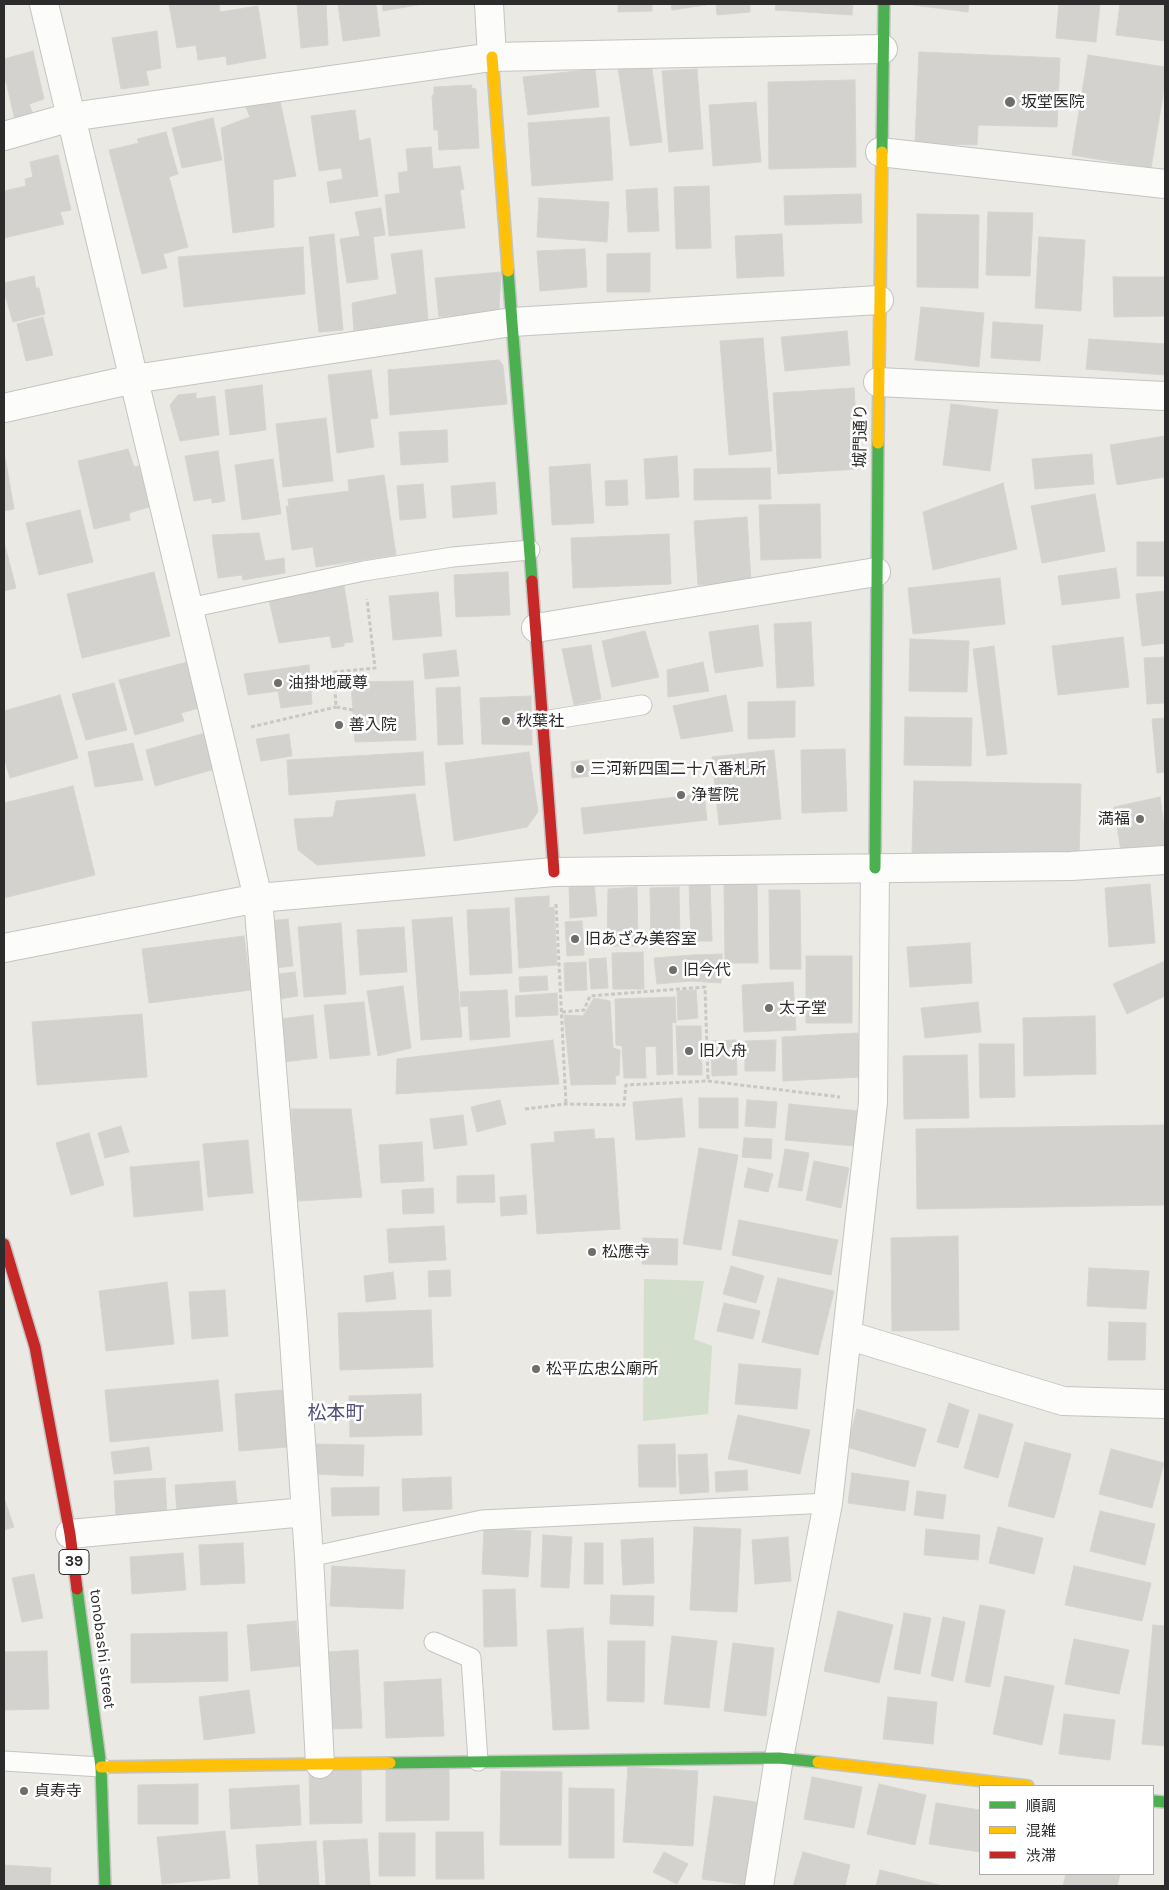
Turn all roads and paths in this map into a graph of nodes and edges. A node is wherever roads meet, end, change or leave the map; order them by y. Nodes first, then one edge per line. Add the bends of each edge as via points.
1 (44, 4) edge
2 (489, 4) edge
3 (884, 4) edge
4 (883, 49) junction
5 (492, 58) junction
6 (71, 117) junction
7 (4, 136) edge
8 (880, 152) junction
9 (1165, 184) edge
10 (879, 300) junction
11 (512, 322) junction
12 (134, 379) junction
13 (878, 382) junction
14 (1165, 396) edge
15 (4, 408) edge
16 (530, 550) junction
17 (364, 571) junction
18 (876, 572) junction
19 (189, 608) junction
20 (536, 628) junction
21 (642, 705) dead end
22 (336, 707) junction
23 (353, 710) dead end
24 (543, 720) junction
25 (219, 735) junction
26 (1165, 860) edge
27 (875, 868) junction
28 (554, 872) junction
29 (258, 898) junction
30 (4, 948) edge
31 (562, 1012) junction
32 (708, 1081) junction
33 (873, 1102) junction
34 (566, 1104) junction
35 (525, 1109) dead end
36 (4, 1244) edge
37 (847, 1335) junction
38 (1165, 1404) edge
39 (828, 1503) junction
40 (305, 1512) junction
41 (70, 1534) junction
42 (309, 1556) junction
43 (434, 1642) dead end
44 (779, 1758) junction
45 (4, 1761) edge
46 (478, 1762) junction
47 (320, 1764) junction
48 (101, 1766) junction
49 (1019, 1785) edge
50 (105, 1886) edge
51 (759, 1886) edge

1 - 6 street
2 - 5 street
3 - 4 street, 城門通り
4 - 5 street
4 - 8 street, 城門通り
5 - 6 street
5 - 11 street
6 - 7 street
6 - 12 street
8 - 9 street
8 - 10 street, 城門通り
10 - 11 street
10 - 13 street, 城門通り
11 - 12 street
11 - 16 street
12 - 15 street
12 - 19 street
13 - 14 street
13 - 18 street, 城門通り
16 - 17 lane via 453,557
16 - 20 street
17 - 19 lane
17 - 22 path via 375,668 334,672
18 - 20 street
18 - 27 street, 城門通り
19 - 25 street
20 - 24 street
21 - 24 lane
22 - 23 path
22 - 25 path
24 - 28 street
25 - 29 street
26 - 27 street via 1071,866
27 - 28 street
27 - 33 street
28 - 29 street
28 - 31 path
29 - 30 street
29 - 40 street
31 - 32 path via 584,1010 590,996 705,987
31 - 34 path
32 - 33 path
32 - 34 path via 626,1085 624,1105
33 - 37 street
34 - 35 path
36 - 41 street, tonobashi street / 39 via 35,1347
37 - 38 street via 1063,1401
37 - 39 street
39 - 42 lane via 482,1520
39 - 44 street
40 - 41 street
40 - 42 street
41 - 48 street, tonobashi street / 39
42 - 47 street
43 - 46 lane via 471,1658
44 - 46 street
44 - 49 street
44 - 51 street
45 - 48 lane
46 - 47 street
47 - 48 street
48 - 50 street, tonobashi street / 39

